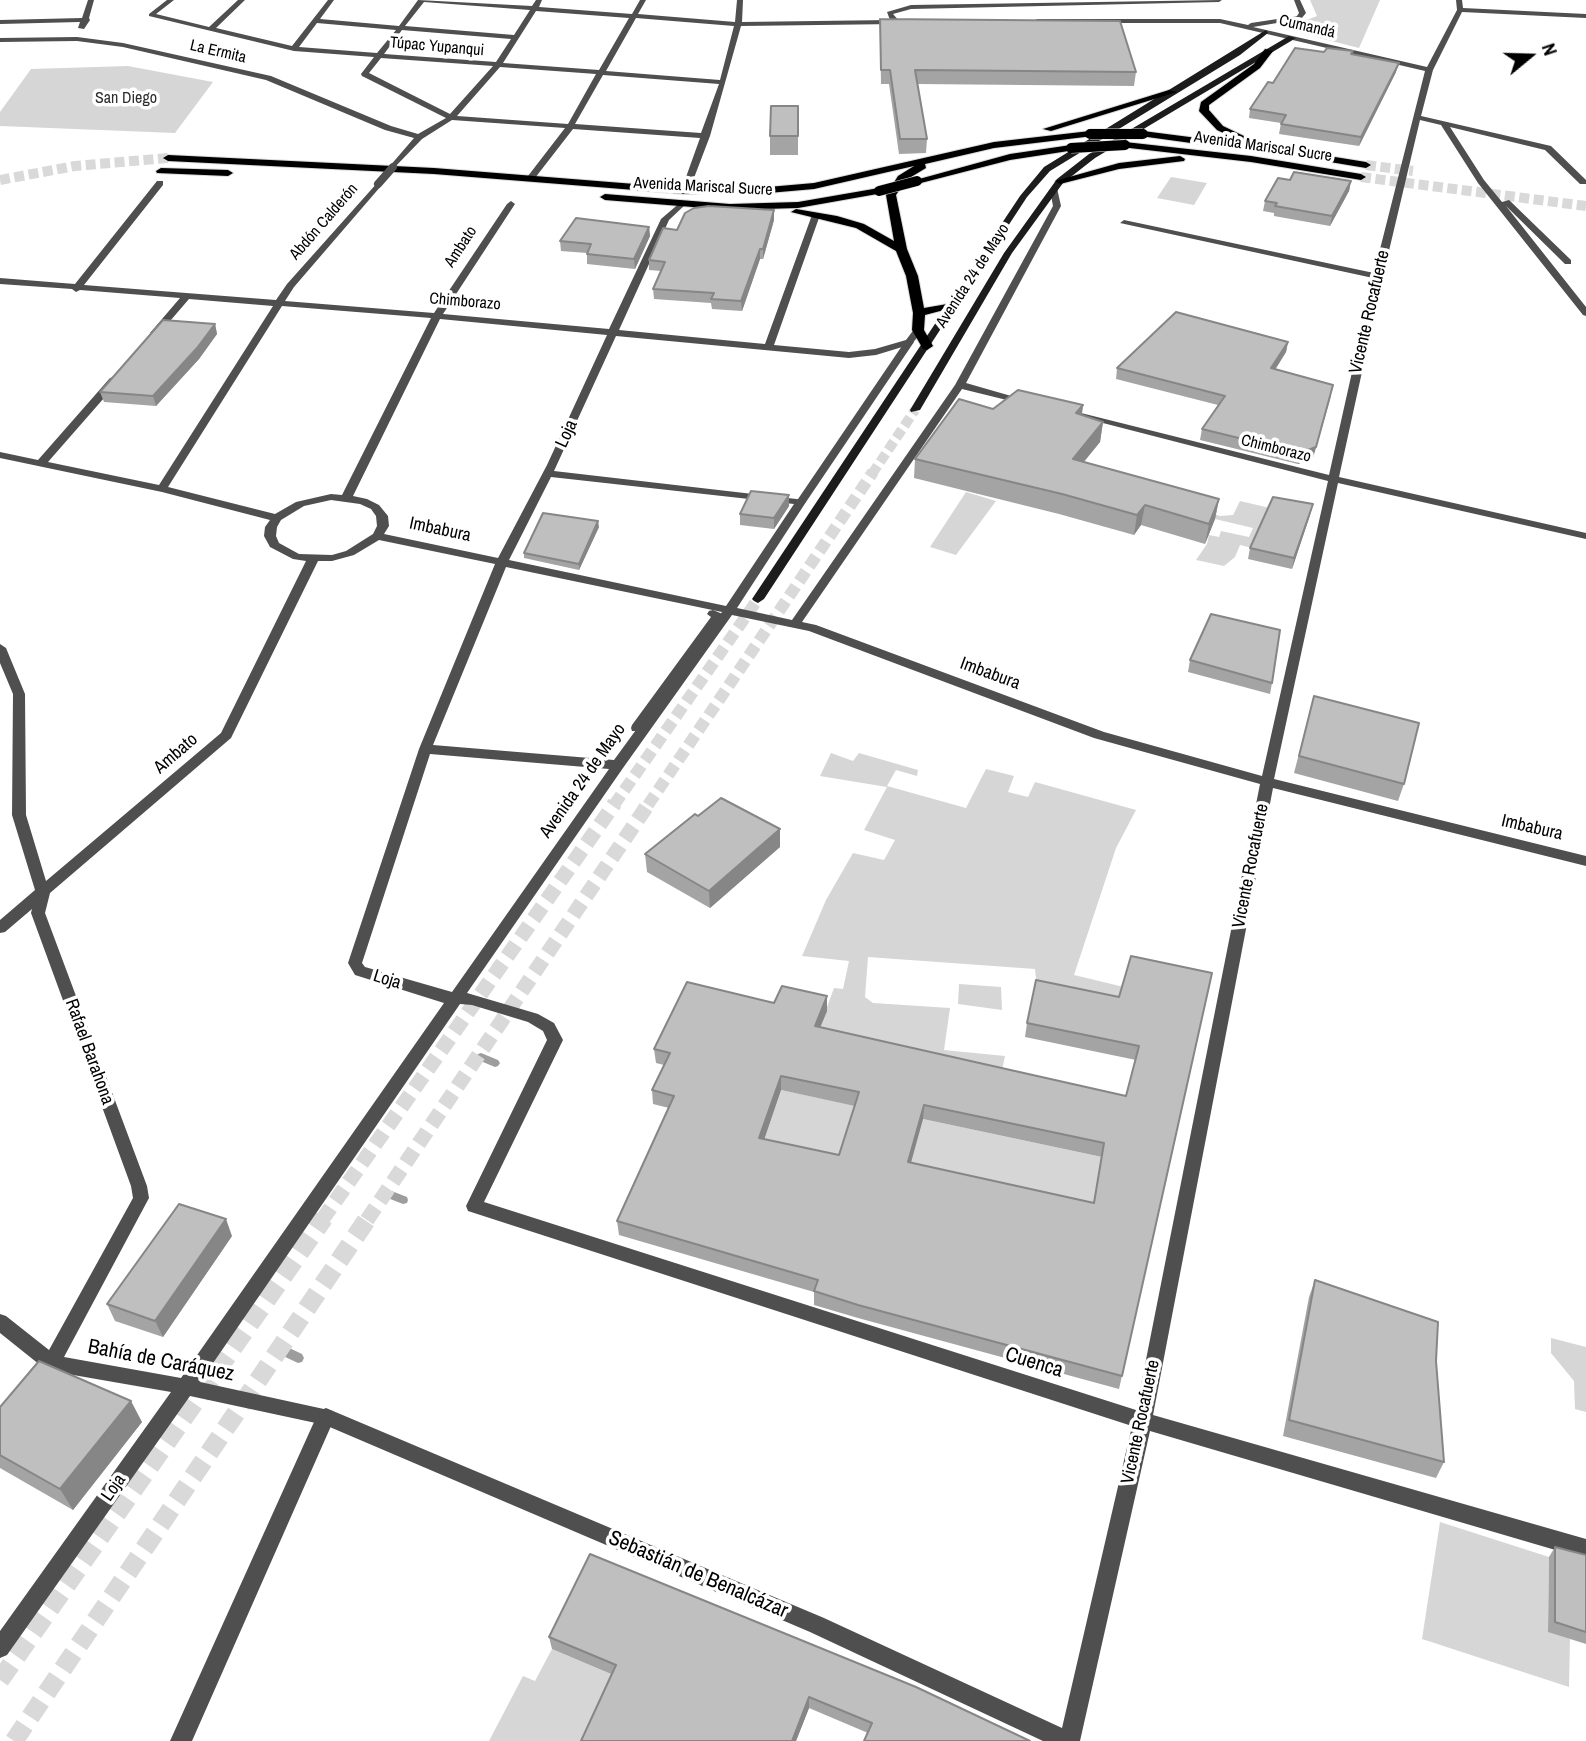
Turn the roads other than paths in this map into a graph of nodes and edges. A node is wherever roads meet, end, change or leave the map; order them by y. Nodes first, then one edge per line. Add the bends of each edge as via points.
1 (91, 0) edge
2 (171, 0) edge
3 (242, 0) edge
4 (331, 0) edge
5 (422, 0) edge
6 (540, 0) edge
7 (643, 0) edge
8 (740, 0) edge
9 (1219, 0) edge
10 (1297, 0) edge
11 (1460, 0) edge
12 (535, 8) junction
13 (1460, 10) junction
14 (1586, 16) edge
15 (632, 17) junction
16 (87, 20) junction
17 (314, 21) junction
18 (1029, 21) edge
19 (0, 22) edge
20 (895, 22) junction
21 (905, 22) edge
22 (738, 24) junction
23 (1240, 26) junction
24 (401, 28) junction
25 (210, 30) junction
26 (1266, 32) junction
27 (514, 37) junction
28 (1292, 38) junction
29 (77, 39) junction
30 (0, 40) edge
31 (294, 49) junction
32 (1268, 51) junction
33 (379, 56) junction
34 (497, 66) junction
35 (1429, 69) junction
36 (600, 74) junction
37 (723, 82) junction
38 (1172, 92) junction
39 (1416, 117) junction
40 (452, 118) junction
41 (1445, 125) junction
42 (569, 127) junction
43 (706, 136) junction
44 (419, 137) junction
45 (994, 145) junction
46 (1265, 150) junction
47 (945, 156) junction
48 (168, 158) tunnel mouth
49 (1251, 159) junction
50 (1366, 165) tunnel mouth
51 (531, 176) dead end
52 (161, 177) joint
53 (1361, 177) tunnel mouth
54 (1481, 181) junction
55 (1583, 182) dead end
56 (1057, 186) junction
57 (685, 191) junction
58 (511, 204) dead end
59 (682, 204) junction
60 (730, 207) junction
61 (816, 215) junction
62 (1124, 223) dead end
63 (901, 248) junction
64 (1568, 262) dead end
65 (1378, 276) junction
66 (4, 281) edge
67 (76, 289) junction
68 (0, 290) edge
69 (186, 297) junction
70 (278, 304) junction
71 (953, 306) junction
72 (919, 313) junction
73 (1586, 313) edge
74 (438, 316) junction
75 (918, 330) junction
76 (615, 332) junction
77 (146, 342) edge
78 (909, 342) junction
79 (927, 346) junction
80 (768, 349) junction
81 (119, 374) edge
82 (960, 385) junction
83 (1042, 406) edge
84 (1056, 409) edge
85 (915, 410) tunnel mouth
86 (0, 455) edge
87 (41, 463) junction
88 (548, 473) junction
89 (1332, 479) junction
90 (162, 489) junction
91 (347, 497) junction
92 (801, 502) junction
93 (277, 518) junction
94 (1586, 536) edge
95 (377, 537) junction
96 (313, 559) junction
97 (502, 562) junction
98 (758, 599) tunnel mouth
99 (729, 611) junction
100 (713, 614) dead end
101 (795, 624) junction
102 (0, 648) edge
103 (425, 749) junction
104 (616, 763) junction
105 (1267, 782) junction
106 (1586, 861) edge
107 (43, 892) junction
108 (0, 928) edge
109 (457, 997) junction
110 (0, 1322) edge
111 (52, 1363) junction
112 (37, 1380) edge
113 (178, 1389) junction
114 (326, 1417) junction
115 (1143, 1419) junction
116 (1586, 1549) edge
117 (0, 1634) edge
118 (0, 1648) edge
119 (181, 1741) edge
120 (1068, 1741) edge

1 - 16 street
2 - 25 street, Túpac Yupanqui via 151,15
3 - 25 street
4 - 17 street
5 - 12 street
5 - 24 street
6 - 12 street, Abdón Calderón
7 - 15 street
8 - 22 street
9 - 20 street via 911,7 889,13
10 - 23 street via 1303,13 1300,18
11 - 13 street, Vicente Rocafuerte
12 - 15 street
12 - 27 street, Abdón Calderón
13 - 14 street
13 - 35 street, Vicente Rocafuerte
15 - 22 street
15 - 36 street
16 - 19 street
16 - 29 street
17 - 24 street
17 - 31 street
18 - 23 street, Cumandá via 1181,20
20 - 21 street
20 - 22 street
22 - 37 street
23 - 26 street, Cumandá
24 - 27 street
24 - 33 street
25 - 31 street, Túpac Yupanqui
26 - 28 street, Cumandá
26 - 38 main road, Avenida 24 de Mayo
27 - 34 street, Abdón Calderón
28 - 32 main road, Avenida 24 de Mayo
28 - 35 street, Cumandá
29 - 30 street, La Ermita
29 - 44 street, La Ermita via 122,44 268,78
31 - 33 street, Túpac Yupanqui
32 - 46 main road via 1257,66 1204,104 1204,111 1220,128
32 - 56 main road, Avenida 24 de Mayo via 1092,156
33 - 34 street, Túpac Yupanqui
33 - 40 street via 365,74
34 - 36 street, Túpac Yupanqui
34 - 40 street, Abdón Calderón
35 - 39 street, Vicente Rocafuerte
36 - 37 street, Túpac Yupanqui
36 - 42 street
37 - 43 street
38 - 45 main road
38 - 71 main road, Avenida 24 de Mayo via 1047,169 1024,196
39 - 41 street
39 - 65 street, Vicente Rocafuerte
40 - 42 street
40 - 44 street, Abdón Calderón
41 - 54 street
41 - 55 street via 1548,148
42 - 43 street
42 - 51 street
43 - 57 street
44 - 70 street, Abdón Calderón, bridge
45 - 46 main road, Avenida Mariscal Sucre, bridge via 1090,134 1143,134
45 - 47 main road, Avenida Mariscal Sucre
46 - 50 main road, Avenida Mariscal Sucre
47 - 57 main road, Avenida Mariscal Sucre via 814,186
47 - 63 main road via 902,178 892,191
48 - 57 main road, Avenida Mariscal Sucre via 434,171
49 - 53 main road, Avenida Mariscal Sucre
49 - 56 main road via 1152,161 1119,166
49 - 60 main road, Avenida Mariscal Sucre, bridge via 1125,145 1071,148 1010,157 879,191 797,205
52 - 59 main road, Avenida Mariscal Sucre via 433,182
52 - 67 street
54 - 64 street
54 - 73 street
56 - 82 street via 1057,206
56 - 85 main road, Avenida 24 de Mayo via 1008,253
58 - 74 street, Ambato
59 - 60 main road, Avenida Mariscal Sucre
59 - 76 street, Loja via 666,219
60 - 61 main road
61 - 63 main road via 860,226
61 - 80 street
62 - 65 street
63 - 72 main road
65 - 89 street, Vicente Rocafuerte
66 - 67 street, Chimborazo
66 - 68 street
67 - 69 street, Chimborazo
69 - 70 street, Chimborazo
69 - 77 street
70 - 74 street, Chimborazo
70 - 90 street, Abdón Calderón
71 - 72 main road
71 - 79 main road, Avenida 24 de Mayo
72 - 75 main road
74 - 76 street, Chimborazo
74 - 91 street, Ambato
75 - 78 street
75 - 79 main road
76 - 80 street, Chimborazo
76 - 88 street, Loja
78 - 80 street, Chimborazo via 849,355
78 - 92 street, Avenida 24 de Mayo
79 - 98 main road, Avenida 24 de Mayo
81 - 87 street
82 - 83 street
82 - 101 street
84 - 89 street, Chimborazo
86 - 87 street
87 - 90 street
88 - 92 street
88 - 97 street, Loja
89 - 94 street, Chimborazo
89 - 105 street, Vicente Rocafuerte
90 - 93 street
91 - 93 street via 315,499
91 - 95 street via 375,507 382,516
92 - 99 street, Avenida 24 de Mayo
93 - 96 street via 271,527 274,545
95 - 96 street via 350,553
95 - 97 street, Imbabura
96 - 107 street, Ambato via 226,735
97 - 99 street, Imbabura
97 - 103 street, Loja
99 - 101 street, Imbabura
99 - 104 street, Avenida 24 de Mayo
100 - 104 street via 719,615
101 - 105 street, Imbabura via 1099,736
102 - 107 street, Rafael Barahona via 19,694 19,815
103 - 104 street
103 - 109 street, Loja via 355,963 360,971
104 - 109 street, Avenida 24 de Mayo
105 - 106 street, Imbabura
105 - 115 street, Vicente Rocafuerte
107 - 108 street, Ambato
107 - 111 street, Rafael Barahona via 38,913 141,1198
109 - 113 street, Loja
109 - 115 street, Cuenca via 533,1018 549,1027 555,1040 474,1206
110 - 111 street, Bahía de Caráquez
111 - 112 street, Rafael Barahona
111 - 113 street, Bahía de Caráquez
113 - 114 street, Bahía de Caráquez
113 - 117 street
113 - 118 street, Loja
114 - 119 street
114 - 120 street, Sebastián de Benalcázar via 817,1625
115 - 116 street, Cuenca
115 - 120 street, Vicente Rocafuerte

